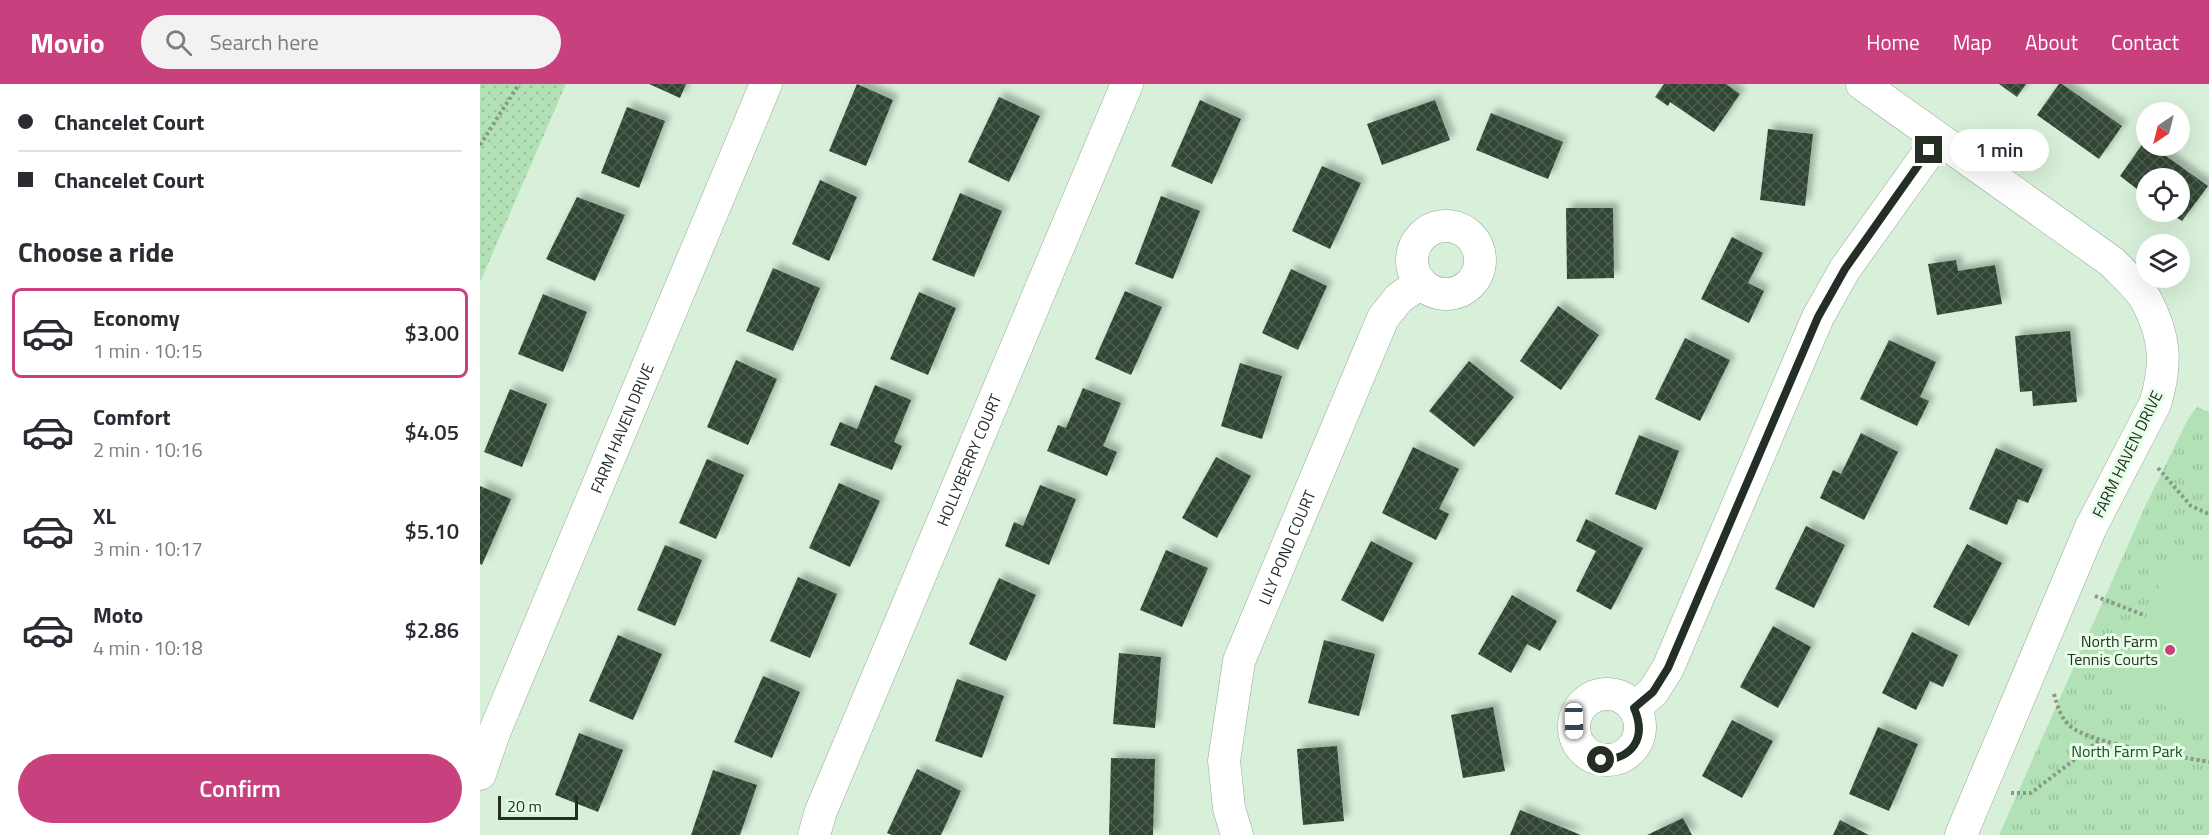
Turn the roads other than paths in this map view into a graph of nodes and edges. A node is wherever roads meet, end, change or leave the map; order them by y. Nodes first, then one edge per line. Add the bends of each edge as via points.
1 (766, 84) edge
2 (1127, 84) edge
3 (1862, 84) edge
4 (1938, 138) junction
5 (1421, 283) dead end
6 (1634, 708) dead end
7 (480, 774) edge
8 (814, 835) edge
9 (1237, 835) edge
10 (1961, 835) edge

1 - 7 street, FARM HAVEN DRIVE
2 - 8 street, HOLLYBERRY COURT
3 - 4 street, FARM HAVEN DRIVE
4 - 6 street via 1845,269 1818,317 1668,668 1653,692
4 - 10 street, FARM HAVEN DRIVE via 2112,262 2146,299 2164,358 2155,404 2091,527
5 - 9 street, LILY POND COURT via 1399,298 1383,318 1239,661 1224,761 1229,808

